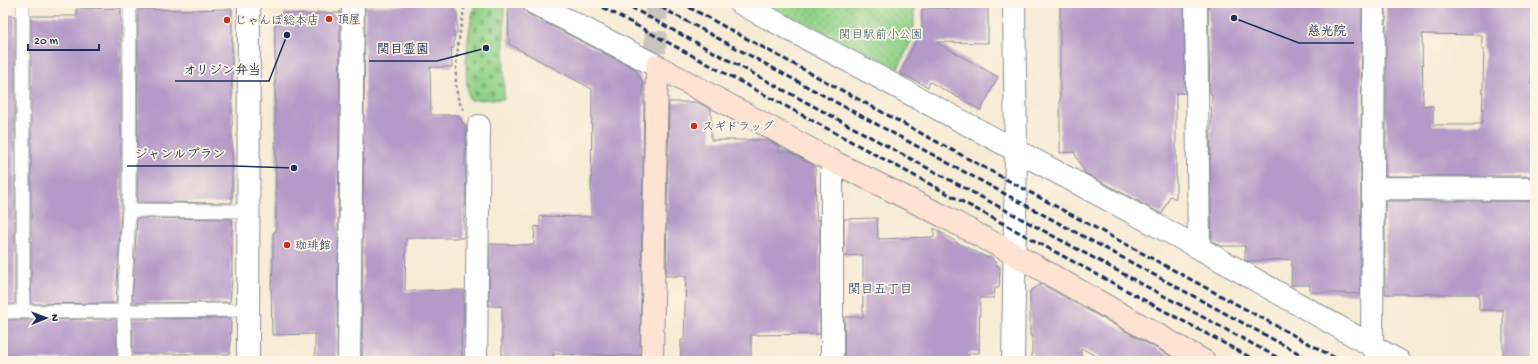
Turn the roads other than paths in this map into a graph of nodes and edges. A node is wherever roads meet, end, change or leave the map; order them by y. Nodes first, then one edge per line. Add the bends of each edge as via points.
1 (23, 3) edge
2 (130, 3) edge
3 (249, 3) edge
4 (353, 3) edge
5 (534, 3) edge
6 (740, 3) edge
7 (1014, 3) edge
8 (1196, 3) edge
9 (1374, 3) edge
10 (656, 60) junction
11 (479, 126) road end
12 (1016, 150) junction
13 (832, 161) junction
14 (1373, 188) junction
15 (1535, 189) edge
16 (129, 210) junction
17 (248, 211) junction
18 (1199, 248) junction
19 (1014, 254) junction
20 (248, 310) junction
21 (124, 311) junction
22 (3, 312) edge
23 (22, 312) junction
24 (1372, 347) junction
25 (125, 361) edge
26 (248, 361) edge
27 (349, 361) edge
28 (476, 361) edge
29 (652, 361) edge
30 (832, 361) edge
31 (1013, 361) edge
32 (1204, 361) edge
33 (1399, 361) edge

1 - 23 lane
2 - 16 lane
3 - 17 street
4 - 27 street
5 - 10 street
6 - 12 street
7 - 12 street
8 - 18 street
9 - 14 street
10 - 13 street
10 - 29 street
11 - 28 street
12 - 18 street
12 - 19 street
13 - 19 street
13 - 30 street
14 - 15 street
14 - 24 street
16 - 17 lane
16 - 21 lane
17 - 20 street
18 - 24 street
19 - 31 street
19 - 32 street
20 - 21 lane
20 - 26 street
21 - 23 lane
21 - 25 lane
22 - 23 lane
24 - 33 street

